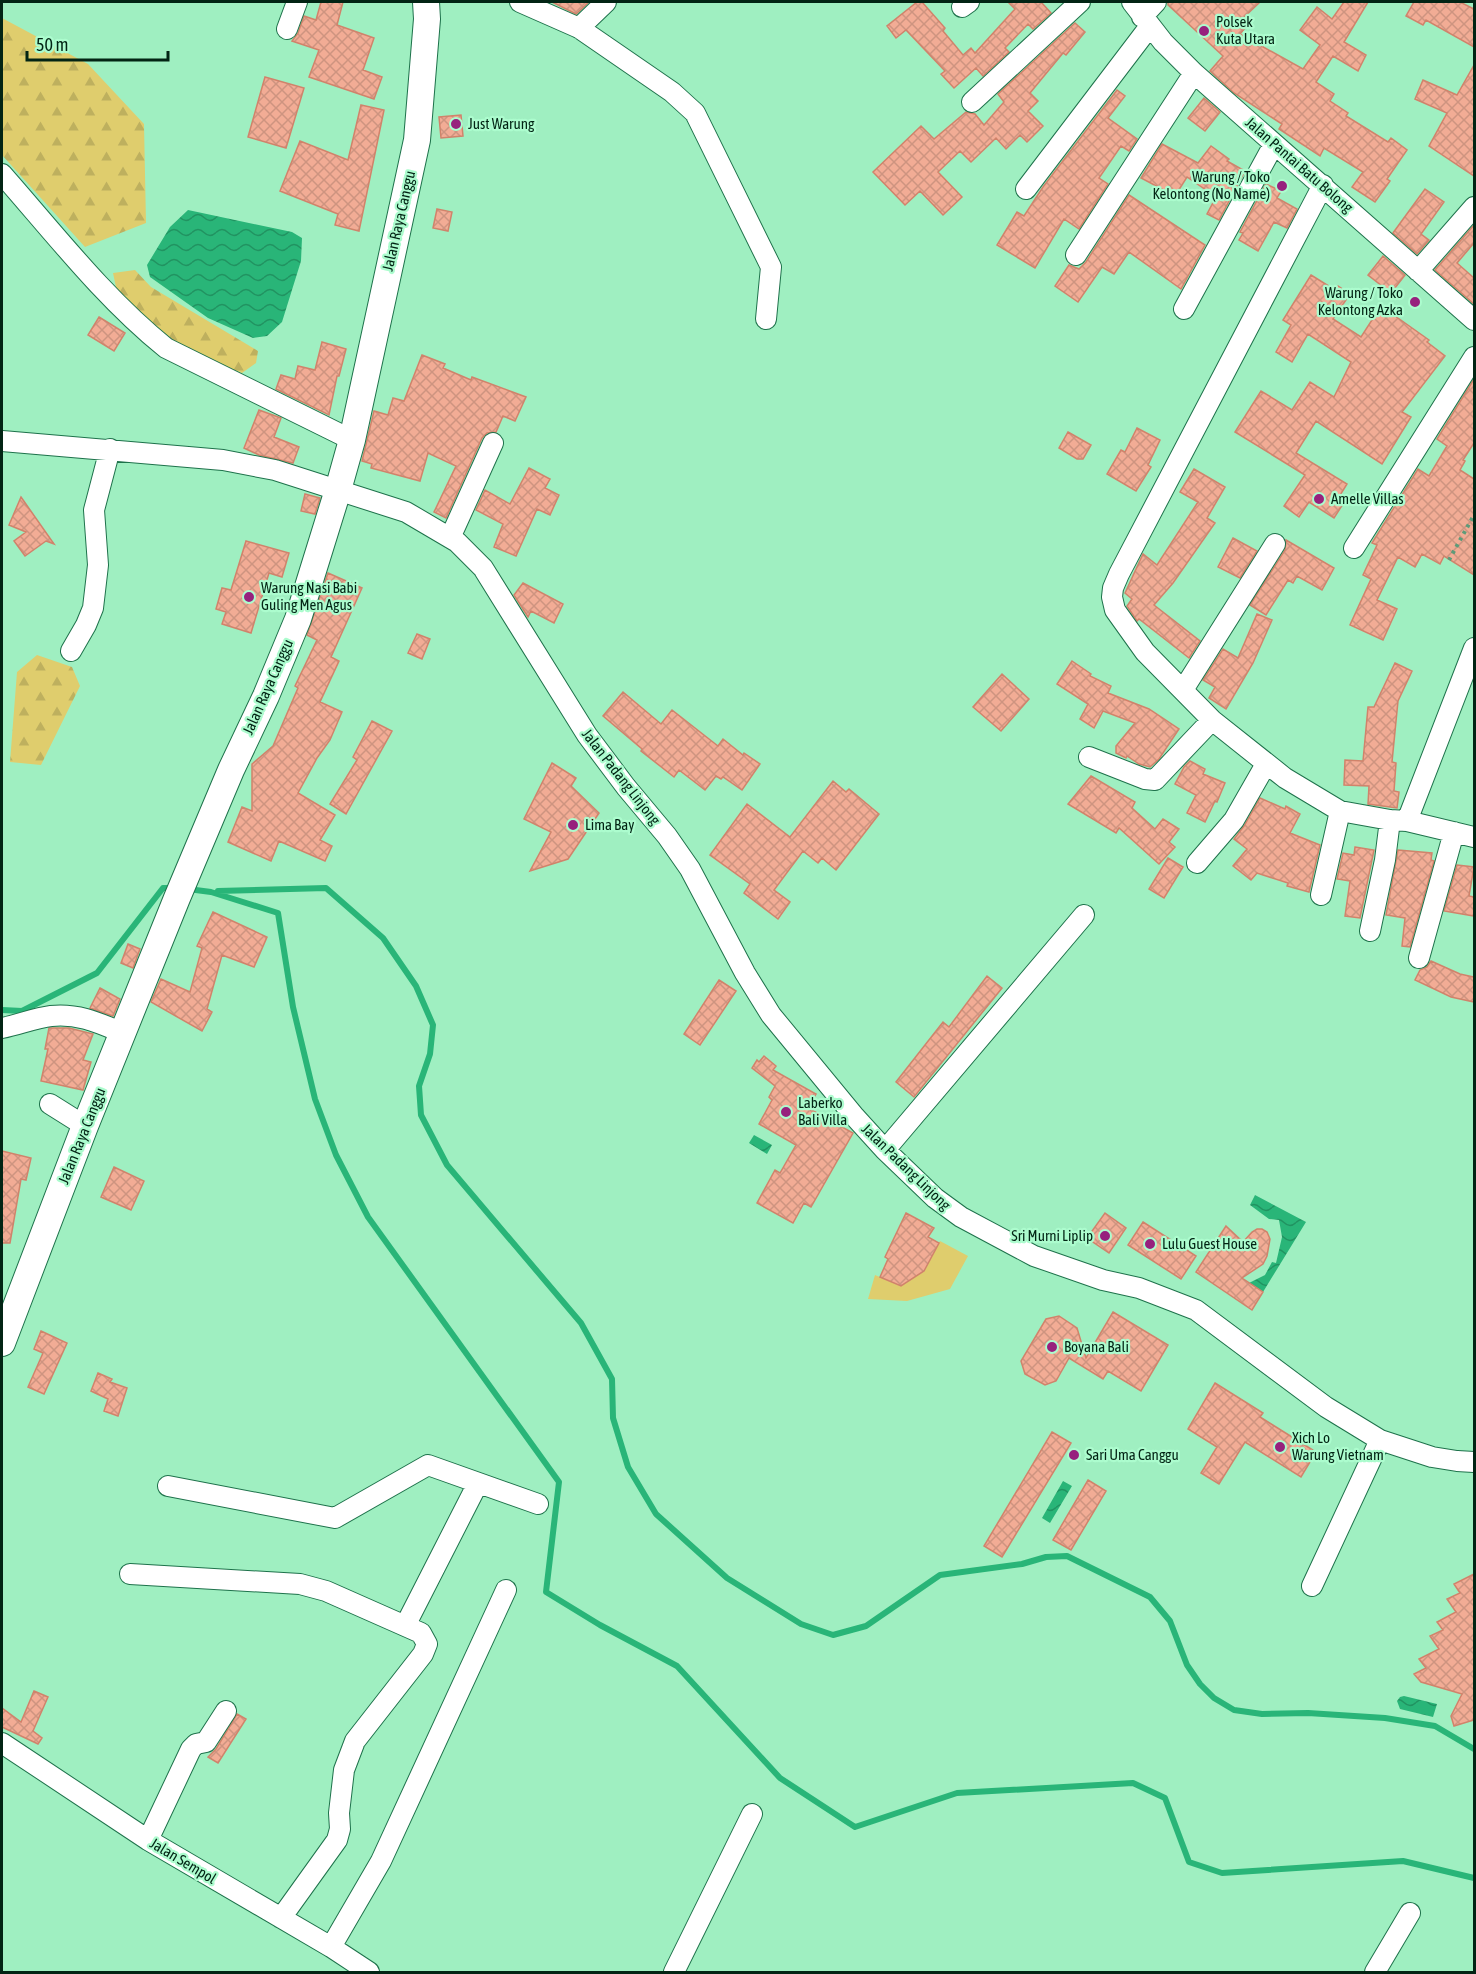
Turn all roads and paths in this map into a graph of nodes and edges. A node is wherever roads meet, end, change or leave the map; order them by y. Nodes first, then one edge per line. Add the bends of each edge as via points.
1 (297, 2) edge
2 (426, 2) edge
3 (520, 2) edge
4 (606, 2) edge
5 (1080, 2) edge
6 (1156, 2) edge
7 (1141, 15) edge
8 (287, 28) dead end
9 (579, 28) junction
10 (1194, 73) junction
11 (972, 102) dead end
12 (1274, 144) junction
13 (2, 174) edge
14 (1323, 185) junction
15 (1026, 189) dead end
16 (1474, 207) edge
17 (1076, 255) dead end
18 (1418, 271) junction
19 (1184, 309) dead end
20 (766, 320) dead end
21 (1474, 320) edge
22 (1474, 357) edge
23 (352, 440) junction
24 (2, 441) edge
25 (493, 444) dead end
26 (110, 449) junction
27 (338, 490) junction
28 (1474, 515) edge
29 (450, 538) junction
30 (1275, 544) dead end
31 (1354, 548) dead end
32 (1449, 560) dead end
33 (1474, 648) edge
34 (71, 651) dead end
35 (1183, 690) junction
36 (1212, 720) junction
37 (1089, 757) dead end
38 (1266, 764) junction
39 (1340, 811) junction
40 (1399, 820) junction
41 (1454, 832) junction
42 (1474, 837) edge
43 (1197, 863) dead end
44 (1321, 895) dead end
45 (1084, 915) dead end
46 (1370, 932) dead end
47 (1419, 958) dead end
48 (2, 1028) edge
49 (123, 1033) junction
50 (50, 1104) dead end
51 (85, 1126) junction
52 (885, 1150) junction
53 (2, 1343) edge
54 (1380, 1440) junction
55 (1474, 1462) edge
56 (478, 1483) junction
57 (168, 1486) dead end
58 (538, 1504) dead end
59 (130, 1574) dead end
60 (1312, 1586) dead end
61 (506, 1590) dead end
62 (405, 1626) junction
63 (226, 1711) dead end
64 (2, 1743) edge
65 (752, 1814) dead end
66 (148, 1840) junction
67 (1410, 1913) dead end
68 (281, 1918) junction
69 (332, 1947) junction
70 (369, 1972) edge
71 (674, 1972) edge
72 (1375, 1972) edge

1 - 8 street
2 - 23 main road, Jalan Raya Canggu via 417,140
3 - 9 street
4 - 9 street
5 - 11 street
6 - 7 street
7 - 10 street, Jalan Pantai Batu Bolong
7 - 15 street
9 - 20 street via 672,92 695,113 771,267
10 - 12 street, Jalan Pantai Batu Bolong
10 - 17 street
12 - 14 street, Jalan Pantai Batu Bolong
12 - 19 street
13 - 23 street via 100,285 166,348
14 - 18 street, Jalan Pantai Batu Bolong
14 - 35 street via 1113,588 1113,603 1122,622
16 - 18 street
18 - 21 street, Jalan Pantai Batu Bolong
22 - 31 street
23 - 27 main road, Jalan Raya Canggu
24 - 26 street, Jalan Padang Linjong
25 - 29 street
26 - 27 street, Jalan Padang Linjong via 223,460 275,470
26 - 34 street via 94,510 98,565 93,608
27 - 29 street, Jalan Padang Linjong via 406,512
27 - 49 main road, Jalan Raya Canggu via 298,619
28 - 32 path
29 - 52 street, Jalan Padang Linjong via 483,568 587,735 690,869 745,973 784,1034
30 - 35 street
33 - 40 street
35 - 36 street
36 - 37 street via 1155,780
36 - 38 street
38 - 39 street
38 - 43 street via 1234,820
39 - 40 street
39 - 44 street
40 - 41 street
40 - 46 street via 1385,860
41 - 42 street
41 - 47 street
45 - 52 street
48 - 49 street via 70,1015
49 - 51 main road, Jalan Raya Canggu
50 - 51 street
51 - 53 main road, Jalan Raya Canggu
52 - 54 street, Jalan Padang Linjong via 934,1198 961,1218 1034,1256 1196,1310 1326,1407
54 - 55 street, Jalan Padang Linjong via 1432,1457
54 - 60 street
56 - 57 street via 428,1465 335,1518
56 - 58 street
56 - 62 street
59 - 62 street via 300,1584 326,1591
61 - 69 street via 381,1861
62 - 68 street via 421,1633 427,1644 423,1654 355,1741 344,1770 337,1840
63 - 66 street via 206,1742 191,1749
64 - 66 street, Jalan Sempol
65 - 71 street
66 - 68 street, Jalan Sempol
67 - 72 street
68 - 69 street, Jalan Sempol
69 - 70 street, Jalan Sempol

